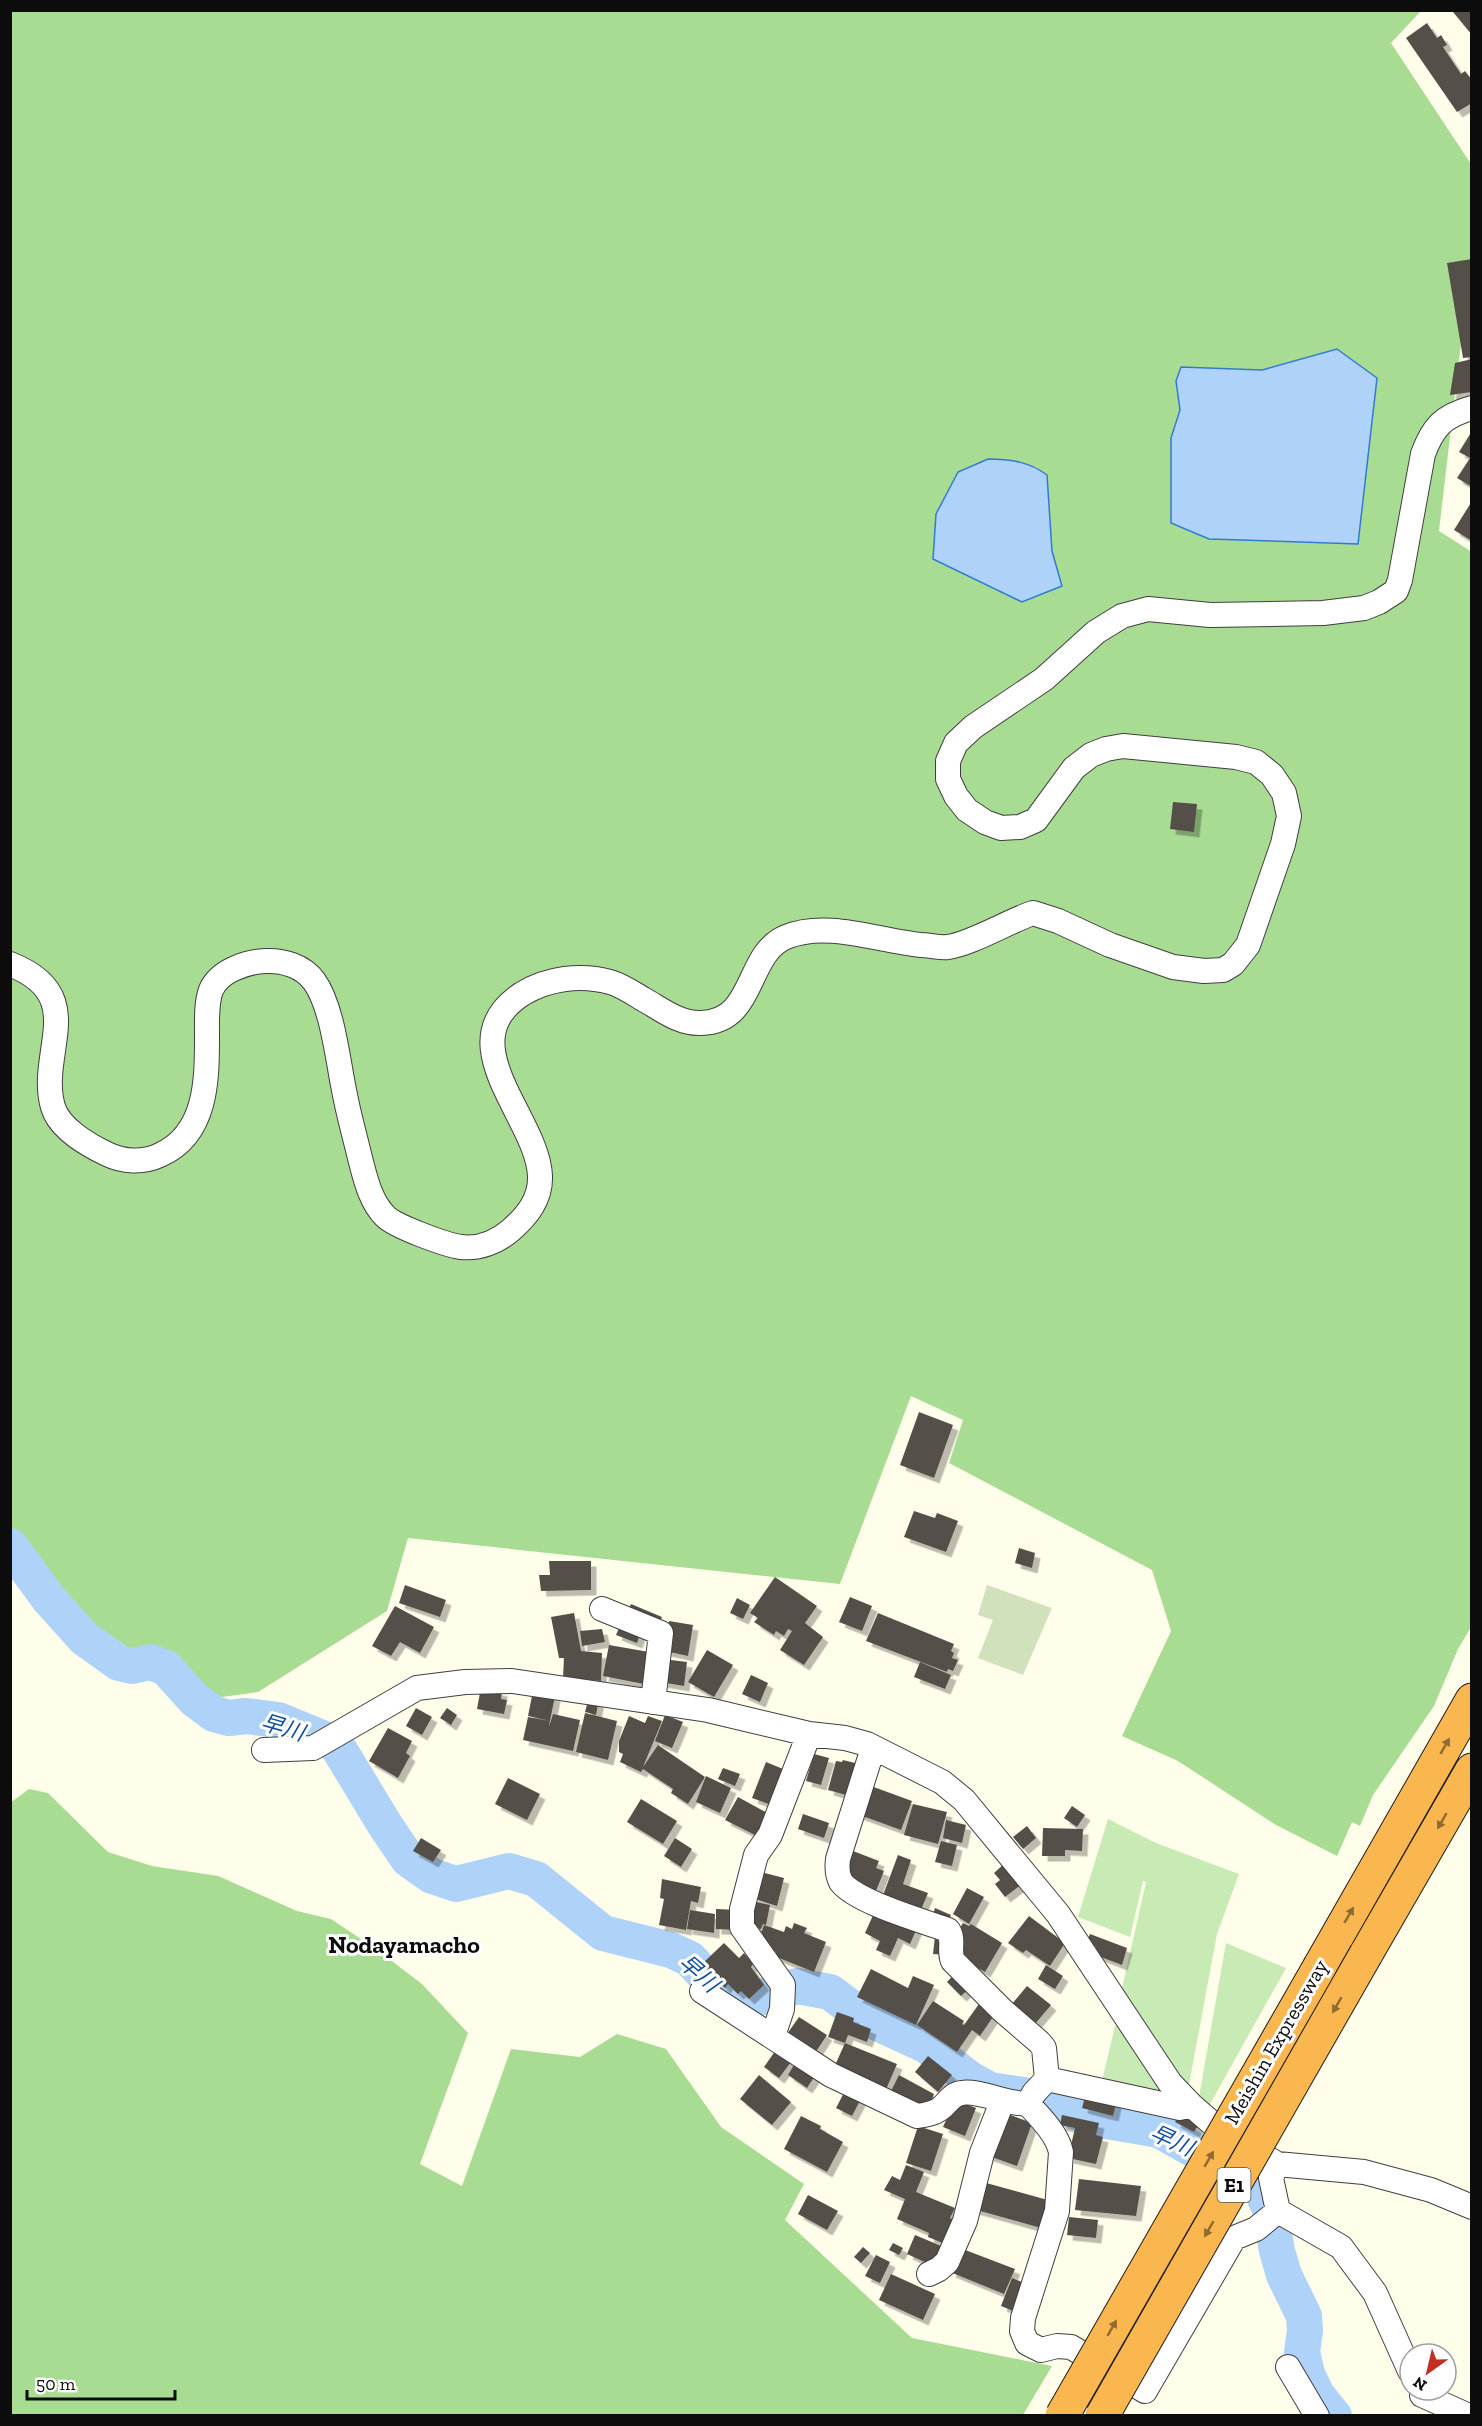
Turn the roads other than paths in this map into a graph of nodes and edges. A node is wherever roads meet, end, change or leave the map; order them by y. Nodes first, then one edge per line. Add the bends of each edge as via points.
1 (1472, 408) edge
2 (10, 964) edge
3 (602, 1609) dead end
4 (1472, 1700) edge
5 (653, 1702) junction
6 (809, 1734) junction
7 (873, 1748) junction
8 (264, 1750) dead end
9 (1472, 1770) edge
10 (702, 1991) dead end
11 (773, 2036) junction
12 (1034, 2094) junction
13 (1002, 2102) junction
14 (1191, 2105) junction
15 (1277, 2164) junction
16 (1472, 2207) edge
17 (1273, 2215) junction
18 (928, 2274) dead end
19 (1398, 2344) edge
20 (1288, 2367) dead end
21 (1430, 2402) edge
22 (1062, 2415) edge
23 (1102, 2415) edge
24 (1317, 2415) edge
25 (1469, 2415) edge

1 - 2 street via 1441,422 1430,436 1396,591 1364,608 1323,613 1210,615 1148,609 1122,616 1096,632 1044,679 973,728 956,743 948,761 948,779 967,810 1001,828 1020,827 1036,820 1074,768 1106,748 1236,757 1256,762 1272,775 1284,793 1289,816 1248,945 1223,970 1173,967 1033,913 947,947 825,929 780,939 762,958 743,999 732,1012 715,1022 697,1024 674,1018 612,982 577,977 546,982 512,1003 495,1028 492,1045 505,1089 529,1135 541,1174 537,1198 529,1212 502,1238 482,1246 458,1247 399,1226 384,1216 375,1202 321,995 312,978 295,965 266,961 219,978 209,1002 207,1073 201,1109 178,1145 143,1161 119,1159 102,1152 62,1124 53,1108 51,1083 58,1016 42,984
3 - 5 street via 662,1633
22 -> 4 highway, Meishin Expressway / E1, bridge
5 - 6 street via 708,1710
5 - 8 street via 512,1681 465,1682 417,1688 313,1748
6 - 7 street via 845,1738
6 - 11 street via 770,1835 756,1855 742,1910 742,1927 783,1990 782,2009
7 - 12 street via 842,1842 837,1872 840,1881 860,1897 948,1930 953,1961 1044,2048
7 - 14 street via 942,1782 964,1800 1058,1914 1170,2083
9 -> 23 highway, Meishin Expressway / E1, bridge
10 - 11 street
11 - 13 street via 831,2075 917,2116 930,2115 961,2093 971,2092
12 - 13 street
12 - 14 street via 1180,2108
12 - 17 street via 1061,2152 1054,2220 1023,2318 1022,2331 1027,2343 1041,2350 1071,2347 1145,2391 1234,2238 1256,2229
13 - 18 street via 982,2153 965,2221 947,2262
14 - 15 street via 1214,2125
15 - 16 street via 1364,2172 1431,2190
15 - 17 street via 1271,2178
17 - 19 street via 1341,2247 1375,2293
20 - 24 street
21 - 25 street

